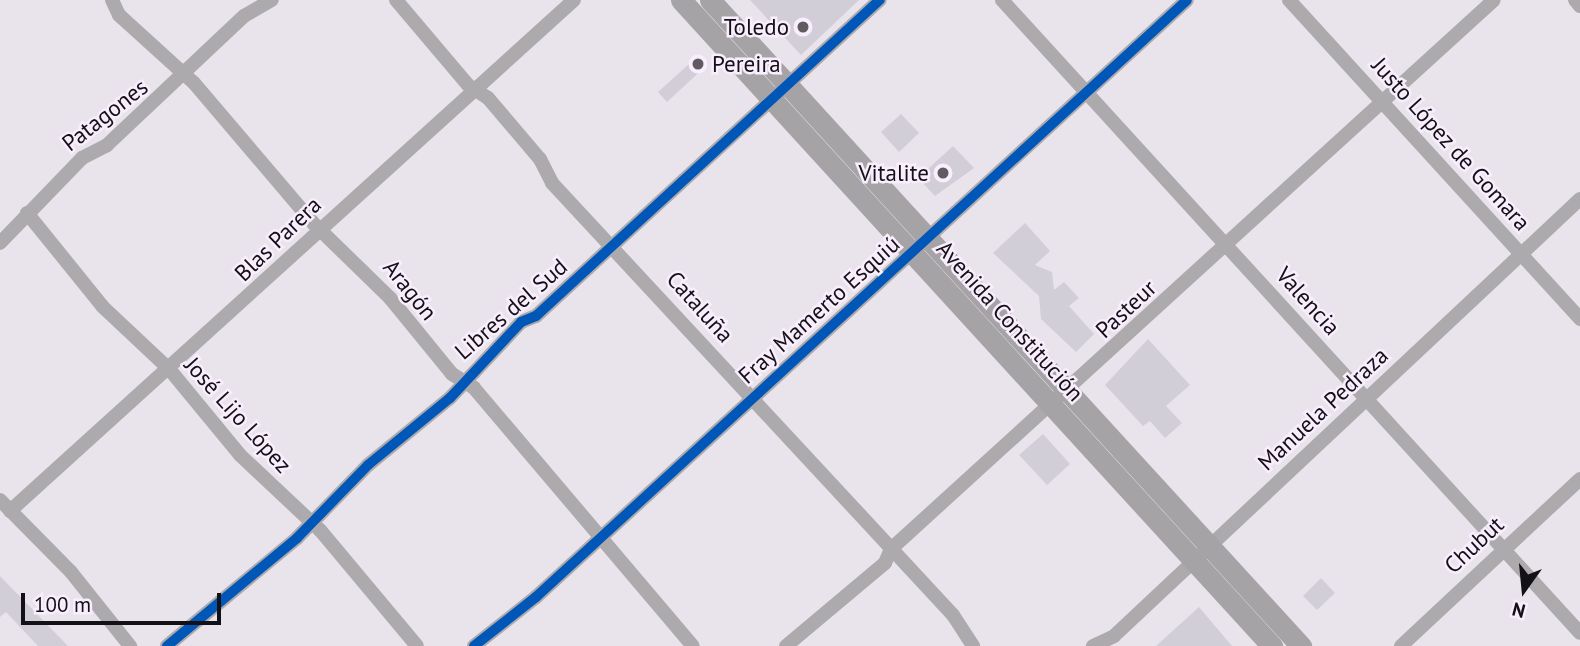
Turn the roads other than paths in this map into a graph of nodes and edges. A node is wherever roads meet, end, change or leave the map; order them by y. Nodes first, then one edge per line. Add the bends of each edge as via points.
1 (112, 0) edge
2 (272, 0) edge
3 (396, 0) edge
4 (573, 0) edge
5 (681, 0) edge
6 (710, 0) edge
7 (880, 0) edge
8 (1002, 0) edge
9 (1187, 0) edge
10 (1289, 0) edge
11 (1494, 0) edge
12 (1575, 0) edge
13 (1580, 6) edge
14 (184, 76) junction
15 (476, 90) junction
16 (1086, 92) junction
17 (781, 93) junction
18 (1382, 103) junction
19 (1580, 199) edge
20 (27, 214) junction
21 (323, 230) junction
22 (0, 243) edge
23 (611, 243) junction
24 (921, 246) junction
25 (1227, 246) junction
26 (1520, 254) junction
27 (1580, 319) edge
28 (170, 370) junction
29 (462, 380) junction
30 (752, 399) junction
31 (1367, 399) junction
32 (1061, 400) junction
33 (1580, 479) edge
34 (5, 506) edge
35 (310, 523) junction
36 (598, 540) junction
37 (891, 549) junction
38 (1503, 549) junction
39 (1202, 554) junction
40 (1580, 633) edge
41 (130, 646) edge
42 (167, 646) edge
43 (417, 646) edge
44 (474, 646) edge
45 (693, 646) edge
46 (786, 646) edge
47 (973, 646) edge
48 (1093, 646) edge
49 (1272, 646) edge
50 (1301, 646) edge
51 (1401, 646) edge

1 - 14 street, Aragón via 118,15
2 - 14 street, Patagones via 244,16
3 - 15 street, Cataluña
4 - 15 street, Blas Parera
5 - 17 main road, Avenida Constitución
6 - 17 main road, Avenida Constitución
7 - 17 street, Libres del Sud
8 - 16 street, Valencia
9 - 16 street, Fray Mamerto Esquiú
10 - 18 street, Justo López de Gomara
11 - 18 street, Pasteur
12 - 13 street
14 - 20 street, Patagones via 107,145 82,158
14 - 21 street, Aragón
15 - 21 street, Blas Parera via 399,160 386,164
15 - 23 street, Cataluña via 541,159 552,183
16 - 24 street, Fray Mamerto Esquiú
16 - 25 street, Valencia
17 - 23 street, Libres del Sud
17 - 24 main road, Avenida Constitución
18 - 25 street, Pasteur
18 - 26 street, Justo López de Gomara
19 - 26 street, Manuela Pedraza
20 - 22 street, Patagones
20 - 28 street, José Lijo López via 103,307
21 - 28 street, Blas Parera
21 - 29 street, Aragón
23 - 29 street, Libres del Sud
23 - 30 street, Cataluña
24 - 30 street, Fray Mamerto Esquiú
24 - 32 main road, Avenida Constitución
25 - 31 street, Valencia
25 - 32 street, Pasteur
26 - 27 street, Justo López de Gomara
26 - 31 street, Manuela Pedraza
28 - 34 street, Blas Parera
28 - 35 street, José Lijo López via 240,455
29 - 35 street, Libres del Sud
29 - 36 street, Aragón via 526,447
30 - 36 street, Fray Mamerto Esquiú
30 - 37 street, Cataluña
31 - 38 street, Valencia
31 - 39 street, Manuela Pedraza
32 - 37 street, Pasteur
32 - 39 main road, Avenida Constitución
33 - 38 street, Chubut
34 - 41 street
35 - 42 street, Libres del Sud
35 - 43 street, José Lijo López
36 - 44 street, Fray Mamerto Esquiú
36 - 45 street, Aragón via 612,544
37 - 46 street, Pasteur via 885,564
37 - 47 street, Cataluña
38 - 40 street, Valencia
38 - 51 street, Chubut
39 - 48 street, Manuela Pedraza via 1114,636
39 - 49 main road, Avenida Constitución
39 - 50 main road, Avenida Constitución

